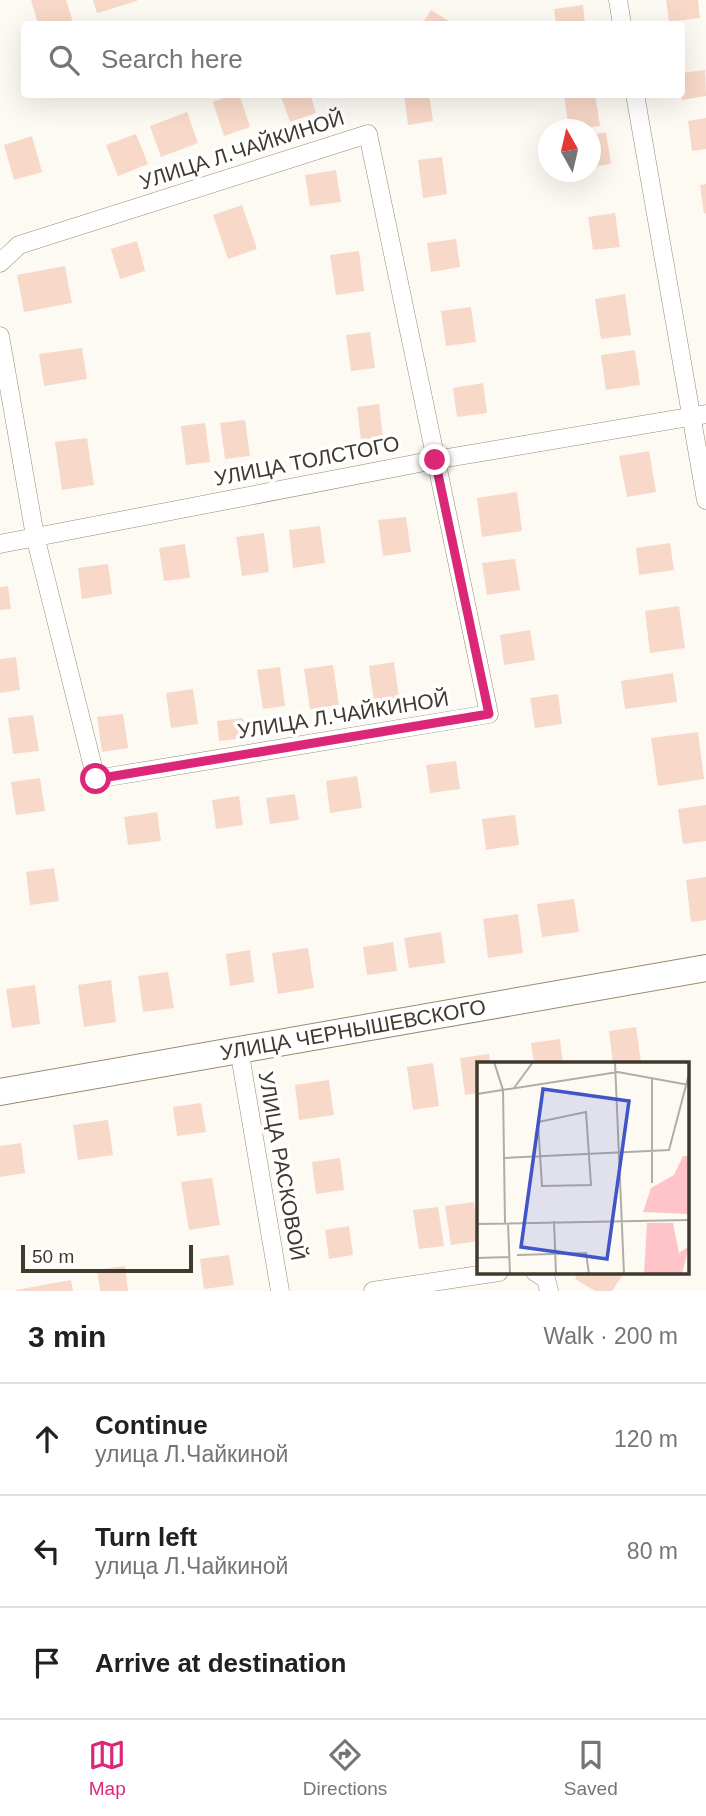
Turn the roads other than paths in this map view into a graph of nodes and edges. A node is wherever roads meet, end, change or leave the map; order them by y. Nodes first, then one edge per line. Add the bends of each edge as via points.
1 (618, 0) edge
2 (622, 21) edge
3 (636, 98) edge
4 (0, 263) edge
5 (0, 335) edge
6 (699, 415) edge
7 (435, 460) junction
8 (706, 500) edge
9 (35, 536) junction
10 (0, 544) edge
11 (706, 968) edge
12 (239, 1049) junction
13 (0, 1092) edge
14 (486, 1274) edge
15 (538, 1274) edge
16 (280, 1291) edge
17 (373, 1291) edge
18 (548, 1291) edge

1 - 2 street
3 - 6 street
4 - 7 street, УЛИЦА Л.ЧАЙКИНОЙ via 19,245 368,134
5 - 9 street, УЛИЦА Л.ЧАЙКИНОЙ
6 - 7 street, УЛИЦА ТОЛСТОГО
6 - 8 street
7 - 9 street, УЛИЦА ТОЛСТОГО
7 - 9 street, УЛИЦА Л.ЧАЙКИНОЙ via 489,714 96,779
9 - 10 street, УЛИЦА ТОЛСТОГО
11 - 12 street, УЛИЦА ЧЕРНЫШЕВСКОГО
12 - 13 street, УЛИЦА ЧЕРНЫШЕВСКОГО
12 - 16 street, УЛИЦА РАСКОВОЙ
14 - 17 street
15 - 18 street via 546,1279

